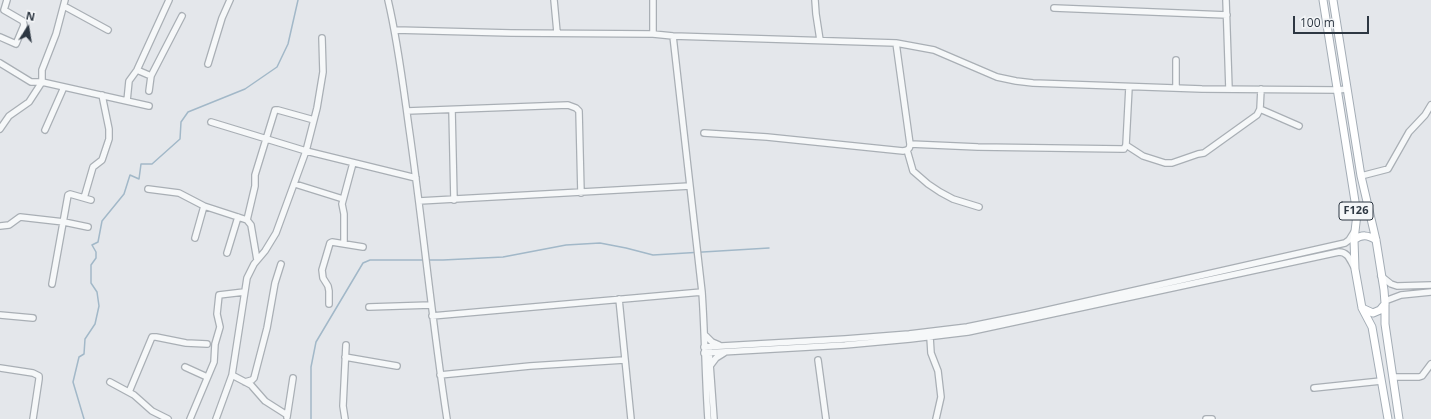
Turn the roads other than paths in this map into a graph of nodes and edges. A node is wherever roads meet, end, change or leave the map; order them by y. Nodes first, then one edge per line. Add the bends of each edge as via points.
1 (7, 0) edge
2 (169, 0) edge
3 (230, 0) edge
4 (388, 0) edge
5 (554, 0) edge
6 (653, 0) edge
7 (815, 0) edge
8 (1226, 0) edge
9 (1323, 0) edge
10 (1333, 0) edge
11 (64, 3) edge
12 (1054, 8) dead end
13 (182, 16) dead end
14 (1227, 16) junction
15 (108, 30) dead end
16 (395, 30) junction
17 (557, 32) junction
18 (653, 34) junction
19 (673, 36) junction
20 (0, 37) edge
21 (322, 38) dead end
22 (820, 40) junction
23 (896, 42) junction
24 (1176, 60) dead end
25 (0, 63) edge
26 (208, 64) dead end
27 (137, 70) junction
28 (151, 76) junction
29 (42, 82) junction
30 (64, 87) junction
31 (1129, 87) junction
32 (1176, 88) junction
33 (1229, 89) junction
34 (1261, 89) junction
35 (1347, 89) junction
36 (1337, 90) junction
37 (149, 91) dead end
38 (102, 95) junction
39 (127, 101) junction
40 (149, 106) dead end
41 (1431, 106) edge
42 (1260, 109) junction
43 (452, 110) junction
44 (407, 111) junction
45 (314, 120) junction
46 (211, 122) dead end
47 (1299, 126) dead end
48 (0, 129) edge
49 (45, 130) dead end
50 (704, 133) dead end
51 (265, 139) junction
52 (910, 144) junction
53 (1126, 145) junction
54 (907, 150) junction
55 (306, 151) junction
56 (353, 163) junction
57 (1361, 176) junction
58 (416, 178) junction
59 (295, 184) junction
60 (690, 186) junction
61 (148, 189) dead end
62 (581, 192) junction
63 (84, 198) junction
64 (343, 199) junction
65 (91, 200) dead end
66 (454, 200) junction
67 (419, 202) junction
68 (204, 206) junction
69 (979, 207) dead end
70 (238, 218) junction
71 (247, 220) junction
72 (64, 222) junction
73 (0, 226) edge
74 (88, 227) dead end
75 (1356, 227) junction
76 (195, 238) dead end
77 (1354, 240) junction
78 (1376, 240) junction
79 (344, 244) junction
80 (363, 247) dead end
81 (227, 253) dead end
82 (257, 260) junction
83 (281, 264) dead end
84 (1355, 269) junction
85 (1381, 276) junction
86 (52, 284) dead end
87 (1431, 285) edge
88 (244, 292) junction
89 (702, 292) junction
90 (1431, 292) edge
91 (618, 299) junction
92 (1385, 302) junction
93 (329, 304) dead end
94 (431, 304) junction
95 (370, 307) dead end
96 (1362, 308) junction
97 (0, 315) edge
98 (432, 316) junction
99 (33, 318) dead end
100 (706, 334) junction
101 (930, 337) junction
102 (206, 344) dead end
103 (346, 345) dead end
104 (726, 348) junction
105 (707, 350) junction
106 (345, 357) junction
107 (624, 360) junction
108 (818, 360) dead end
109 (1431, 364) edge
110 (397, 366) dead end
111 (710, 366) junction
112 (185, 367) dead end
113 (0, 368) edge
114 (232, 375) junction
115 (440, 375) junction
116 (207, 377) junction
117 (1393, 377) junction
118 (293, 378) dead end
119 (1382, 380) junction
120 (110, 382) dead end
121 (245, 382) junction
122 (1314, 388) dead end
123 (129, 392) junction
124 (287, 417) edge
125 (33, 419) edge
126 (168, 419) edge
127 (190, 419) edge
128 (216, 419) edge
129 (345, 419) edge
130 (447, 419) edge
131 (631, 419) edge
132 (708, 419) edge
133 (714, 419) edge
134 (826, 419) edge
135 (936, 419) edge
136 (1206, 419) edge
137 (1212, 419) edge
138 (1388, 419) edge
139 (1399, 419) edge

1 - 20 street via 4,10 24,25 16,44
2 - 27 street
3 - 26 street
4 - 16 street
5 - 17 street
6 - 18 street
7 - 22 street
8 - 14 street
9 - 36 main road, F126
10 - 35 main road, F126
11 - 15 street
11 - 29 street via 56,34 42,70
12 - 14 street
13 - 28 street
14 - 33 street
16 - 17 street
16 - 44 street
17 - 18 street
18 - 19 street
19 - 22 street
19 - 60 street
21 - 45 street via 323,72
22 - 23 street
23 - 31 street via 934,50 1011,81
23 - 52 street
24 - 32 street
25 - 29 street via 31,82
27 - 28 street
27 - 39 street via 129,81
28 - 37 street
29 - 30 street
29 - 48 street via 29,102 9,116
30 - 38 street
30 - 49 street
31 - 32 street
31 - 53 street
32 - 33 street
33 - 34 street
34 - 36 street
34 - 42 street
35 - 36 street
35 - 57 main road, F126
36 - 75 main road, F126 via 1357,214
38 - 39 street
38 - 63 street via 109,139 102,160 93,167
39 - 40 street
41 - 57 street via 1409,132 1388,169
42 - 47 street
42 - 53 street via 1257,115 1204,153 1172,163 1141,155
43 - 44 street
43 - 62 street via 568,105 576,108 579,111
43 - 66 street
44 - 58 street
45 - 51 street via 276,110
45 - 55 street
46 - 51 street
50 - 54 street
51 - 55 street
51 - 71 street
52 - 53 street via 1122,149
52 - 54 street
54 - 69 street via 914,171 928,184 953,199
55 - 56 street
55 - 59 street
56 - 58 street
56 - 64 street
57 - 78 main road, F126
58 - 67 street
59 - 64 street
59 - 82 street via 272,241
60 - 62 street
60 - 89 street
61 - 68 street via 174,192
62 - 66 street
63 - 65 street
63 - 72 street via 68,194
64 - 79 street via 341,207 344,214
66 - 67 street
67 - 94 street
68 - 70 street
68 - 76 street
70 - 71 street
70 - 81 street
71 - 82 street via 251,226
72 - 73 street via 20,217 9,225
72 - 74 street
72 - 86 street
75 - 77 main road, F126
75 - 104 street via 1352,237 1345,243 967,327
77 - 78 main road via 1364,235
77 - 84 main road, F126
78 - 85 main road, F126
79 - 80 street
79 - 93 street via 330,243 322,270 328,286
82 - 88 street via 249,271
83 - 121 street via 254,378
84 - 96 main road, F126
84 - 101 street via 1346,254 1338,252 968,332
85 - 87 street via 1397,286
85 - 92 main road, F126
88 - 114 street
88 - 116 street via 219,295 217,314 220,327 215,344 214,362
89 - 91 street
89 - 100 street
90 - 92 street via 1401,295
91 - 98 street
91 - 107 street
92 - 96 main road via 1377,312
92 - 117 main road, F126 via 1385,324
94 - 95 street
94 - 98 street
96 - 119 main road, F126 via 1372,327
97 - 99 street
98 - 115 street
100 - 104 street via 712,342
100 - 105 street
101 - 104 street via 845,345
101 - 135 street via 941,397
102 - 123 street via 152,337
103 - 106 street
104 - 105 street
104 - 111 street
105 - 111 street
105 - 132 street
106 - 110 street
106 - 129 street
107 - 115 street
107 - 131 street
108 - 134 street
109 - 117 street via 1422,376
111 - 133 street
112 - 116 street
113 - 125 street via 38,376
114 - 121 street
114 - 128 street
115 - 130 street
116 - 127 street
117 - 139 main road, F126
118 - 124 street
119 - 122 street
119 - 138 main road, F126
120 - 123 street
121 - 124 street via 251,385 265,402
123 - 126 street via 139,398 152,412
136 - 137 street

